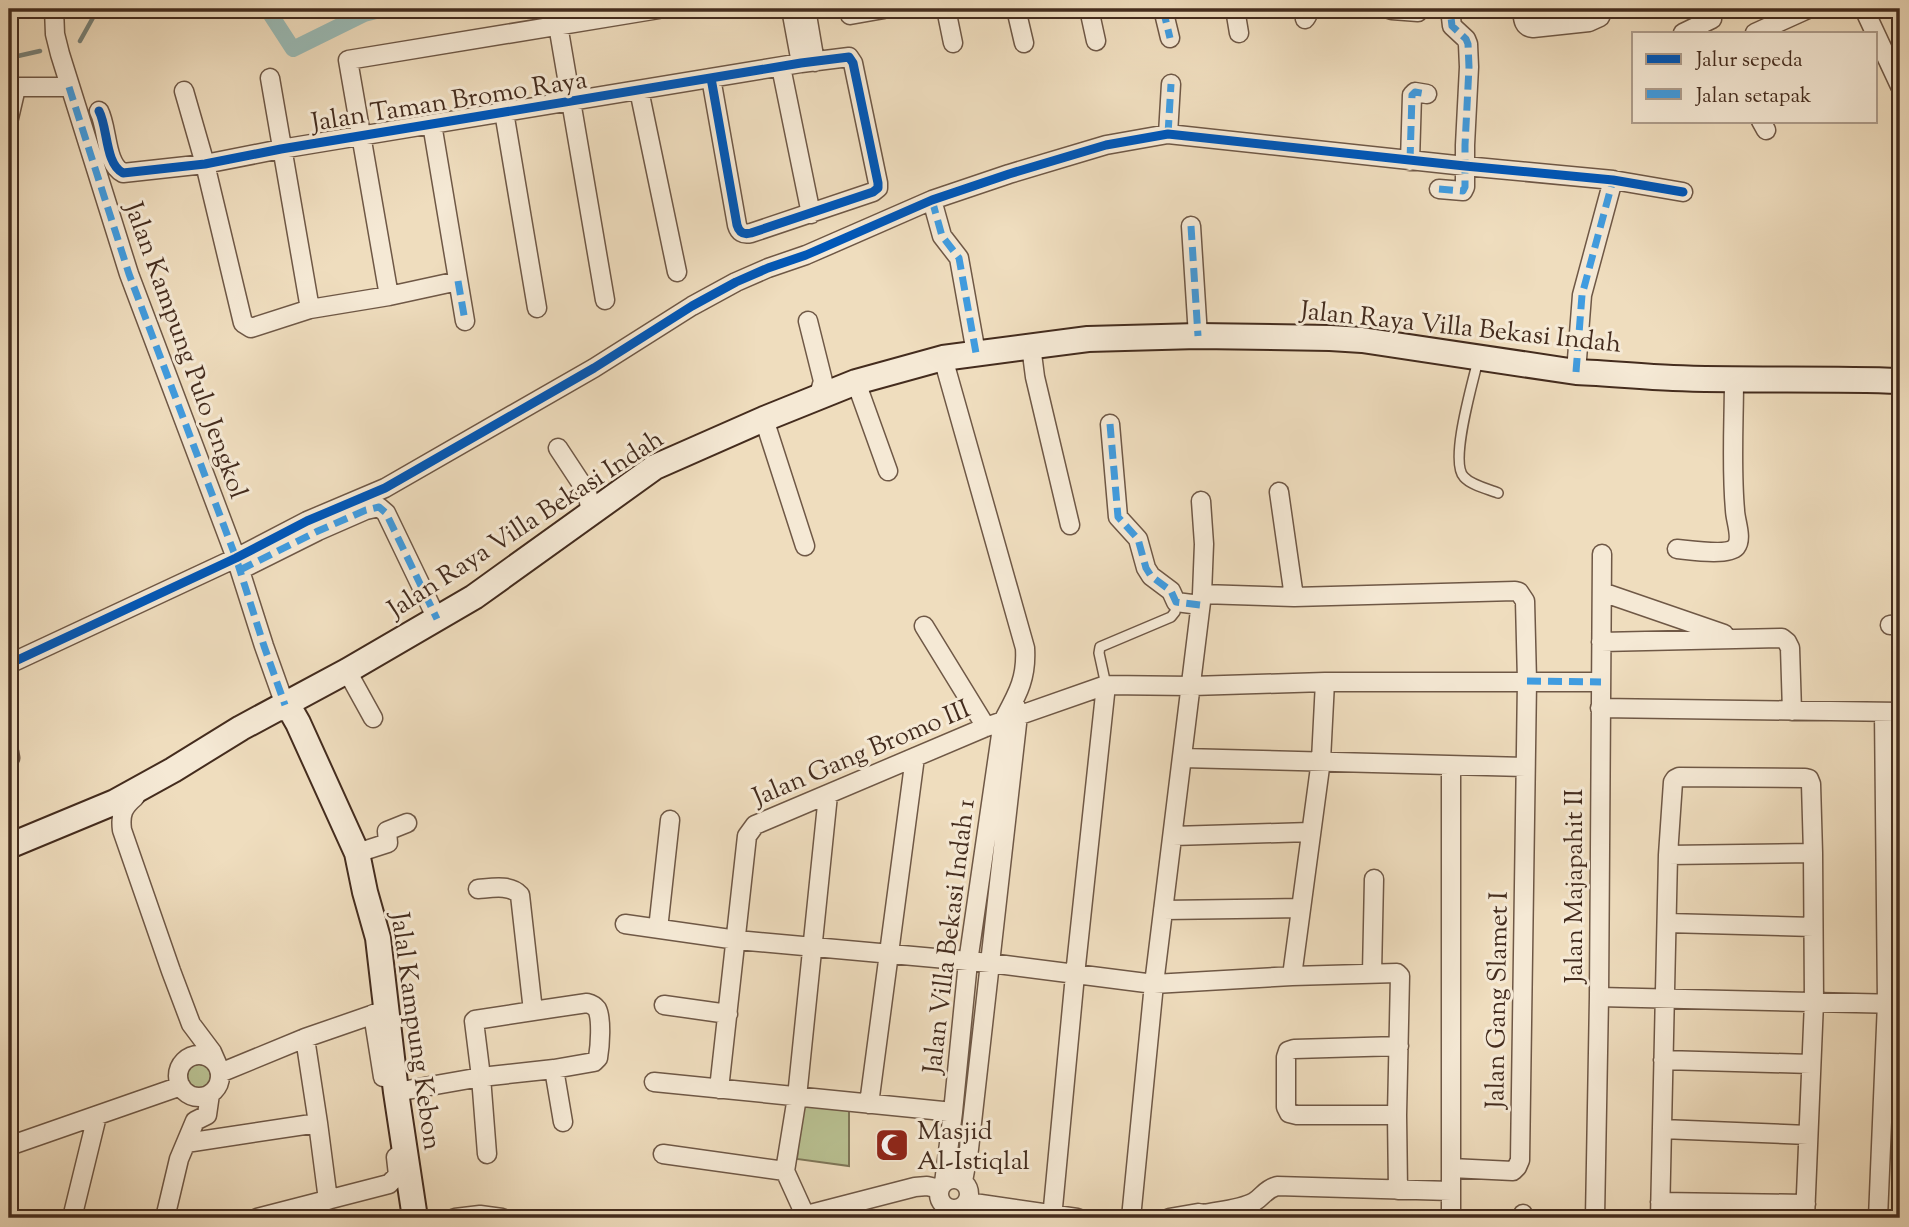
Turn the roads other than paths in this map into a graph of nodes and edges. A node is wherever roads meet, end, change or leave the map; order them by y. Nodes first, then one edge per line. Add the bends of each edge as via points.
1 (54, 9) edge
2 (659, 9) edge
3 (791, 9) edge
4 (806, 9) edge
5 (884, 9) edge
6 (946, 9) edge
7 (1016, 9) edge
8 (1089, 9) edge
9 (1163, 9) edge
10 (1235, 9) edge
11 (1389, 9) edge
12 (1522, 9) edge
13 (1604, 9) edge
14 (1808, 9) edge
15 (1864, 9) edge
16 (1450, 10) edge
17 (1418, 12) dead end
18 (850, 15) dead end
19 (1713, 20) edge
20 (1792, 20) edge
21 (558, 24) junction
22 (1686, 32) edge
23 (1758, 32) edge
24 (1875, 32) edge
25 (1239, 33) dead end
26 (1170, 38) dead end
27 (1878, 39) edge
28 (1096, 41) dead end
29 (953, 43) dead end
30 (1024, 43) dead end
31 (808, 62) junction
32 (781, 67) junction
33 (270, 78) dead end
34 (710, 78) junction
35 (1171, 84) dead end
36 (1900, 86) edge
37 (69, 87) junction
38 (12, 88) edge
39 (639, 90) junction
40 (184, 91) dead end
41 (1427, 94) dead end
42 (571, 102) junction
43 (99, 111) dead end
44 (504, 112) junction
45 (9, 118) edge
46 (432, 124) junction
47 (1168, 134) junction
48 (362, 136) junction
49 (281, 149) junction
50 (1410, 160) junction
51 (205, 164) junction
52 (1465, 166) junction
53 (1613, 180) junction
54 (1439, 189) dead end
55 (1683, 192) dead end
56 (932, 200) junction
57 (811, 214) junction
58 (1191, 226) dead end
59 (677, 272) dead end
60 (458, 281) junction
61 (389, 296) junction
62 (605, 300) dead end
63 (537, 308) dead end
64 (310, 309) junction
65 (465, 321) dead end
66 (808, 321) dead end
67 (1198, 336) junction
68 (1031, 346) junction
69 (976, 353) junction
70 (943, 358) junction
71 (1478, 359) junction
72 (1576, 372) junction
73 (1734, 379) junction
74 (1900, 381) edge
75 (856, 382) junction
76 (818, 398) junction
77 (764, 419) junction
78 (1111, 424) dead end
79 (558, 448) dead end
80 (888, 471) dead end
81 (385, 488) junction
82 (1279, 492) dead end
83 (1498, 493) dead end
84 (1201, 501) dead end
85 (591, 512) junction
86 (386, 513) junction
87 (1070, 525) dead end
88 (805, 547) dead end
89 (1677, 549) dead end
90 (1602, 554) dead end
91 (238, 564) junction
92 (1602, 592) junction
93 (1294, 597) junction
94 (1201, 600) junction
95 (1176, 602) junction
96 (1665, 614) junction
97 (437, 619) junction
98 (924, 626) dead end
99 (1735, 638) junction
100 (1662, 640) junction
101 (1601, 642) junction
102 (9, 664) edge
103 (348, 671) junction
104 (1527, 681) junction
105 (1325, 682) junction
106 (1601, 682) junction
107 (1106, 685) junction
108 (1192, 686) junction
109 (283, 706) junction
110 (1600, 708) junction
111 (1792, 711) junction
112 (1892, 712) edge
113 (1005, 716) junction
114 (373, 718) dead end
115 (915, 757) junction
116 (1182, 758) junction
117 (1321, 760) junction
118 (1451, 766) junction
119 (1525, 767) junction
120 (173, 770) junction
121 (828, 795) junction
122 (670, 820) dead end
123 (407, 823) dead end
124 (1310, 832) junction
125 (1172, 835) junction
126 (9, 846) edge
127 (356, 853) junction
128 (1813, 853) junction
129 (1668, 855) junction
130 (1374, 879) dead end
131 (478, 889) dead end
132 (1301, 908) junction
133 (1163, 910) junction
134 (1667, 923) junction
135 (625, 924) dead end
136 (1814, 928) junction
137 (658, 929) junction
138 (737, 940) junction
139 (813, 947) junction
140 (888, 954) junction
141 (968, 962) junction
142 (990, 963) junction
143 (1372, 973) junction
144 (1075, 975) junction
145 (1292, 976) junction
146 (1154, 984) junction
147 (1599, 998) junction
148 (1665, 999) junction
149 (1814, 1002) junction
150 (1894, 1004) edge
151 (664, 1005) dead end
152 (533, 1011) junction
153 (380, 1012) junction
154 (727, 1014) junction
155 (305, 1038) junction
156 (1399, 1046) junction
157 (1663, 1060) junction
158 (1811, 1064) junction
159 (554, 1069) junction
160 (219, 1070) junction
161 (481, 1077) junction
162 (654, 1082) dead end
163 (181, 1086) junction
164 (719, 1089) junction
165 (396, 1092) junction
166 (210, 1094) junction
167 (797, 1097) junction
168 (869, 1104) junction
169 (953, 1112) junction
170 (1397, 1115) junction
171 (96, 1116) junction
172 (563, 1122) dead end
173 (318, 1123) junction
174 (1662, 1129) junction
175 (1808, 1135) junction
176 (186, 1143) junction
177 (9, 1146) edge
178 (487, 1154) dead end
179 (663, 1154) dead end
180 (1451, 1168) junction
181 (785, 1171) junction
182 (1398, 1190) junction
183 (1451, 1191) junction
184 (328, 1200) junction
185 (953, 1203) edge
186 (1660, 1210) edge
187 (1805, 1211) edge
188 (1204, 1216) edge
189 (800, 1217) edge
190 (1051, 1217) edge
191 (72, 1218) edge
192 (165, 1218) edge
193 (257, 1218) edge
194 (415, 1218) edge
195 (455, 1218) edge
196 (502, 1218) edge
197 (1077, 1218) edge
198 (1131, 1218) edge
199 (1169, 1218) edge
200 (1451, 1218) edge
201 (1595, 1218) edge
202 (1878, 1218) edge

1 - 37 street, Jalan Kampung Pulo Jengkol via 55,34
2 - 21 street
3 - 31 street
4 - 31 street
5 - 18 street
6 - 29 street
7 - 30 street
8 - 28 street
9 - 26 street
10 - 25 street
11 - 17 street
12 - 13 street via 1529,27 1589,22
14 - 20 street
15 - 24 street
16 - 52 street via 1452,26 1468,44
19 - 22 street
20 - 23 street
21 - 42 street
21 - 48 street via 349,59
27 - 36 street
31 - 32 street, Jalan Taman Bromo Raya
31 - 57 street, Jalan Taman Bromo Raya via 849,57 853,63 878,183 873,192
32 - 34 street, Jalan Taman Bromo Raya
32 - 57 street
33 - 49 street
34 - 39 street, Jalan Taman Bromo Raya
34 - 57 street via 738,230 751,233
35 - 47 street
37 - 38 street
37 - 91 street, Jalan Kampung Pulo Jengkol via 128,274
38 - 45 street
39 - 42 street, Jalan Taman Bromo Raya
39 - 59 street
40 - 51 street
41 - 50 street via 1412,95
42 - 44 street, Jalan Taman Bromo Raya
42 - 62 street
43 - 51 street, Jalan Taman Bromo Raya via 111,158 120,172
44 - 46 street, Jalan Taman Bromo Raya
44 - 63 street
46 - 48 street, Jalan Taman Bromo Raya
46 - 60 street
47 - 50 street
47 - 56 street via 1106,145
48 - 49 street, Jalan Taman Bromo Raya
48 - 61 street
49 - 51 street, Jalan Taman Bromo Raya
49 - 64 street
50 - 52 street
51 - 64 street via 243,323 248,328
52 - 53 street
52 - 54 street via 1463,191
53 - 55 street
53 - 72 street via 1583,295
56 - 69 street via 942,236 959,258
56 - 81 street via 716,292
58 - 67 street
60 - 61 street
60 - 65 street
61 - 64 street
66 - 76 street via 823,381
67 - 68 main road, Jalan Raya Villa Bekasi Indah via 1088,339
67 - 71 main road, Jalan Raya Villa Bekasi Indah via 1341,338
68 - 69 main road, Jalan Raya Villa Bekasi Indah
68 - 87 street
69 - 70 main road, Jalan Raya Villa Bekasi Indah
70 - 75 main road, Jalan Raya Villa Bekasi Indah
70 - 113 street, Jalan Villa Bekasi Indah 1 via 1025,648 1025,675
71 - 72 main road, Jalan Raya Villa Bekasi Indah
71 - 83 lane via 1458,449 1459,469 1467,480
72 - 73 main road, Jalan Raya Villa Bekasi Indah
73 - 74 main road, Jalan Raya Villa Bekasi Indah
73 - 89 street via 1737,545 1722,552
75 - 76 main road, Jalan Raya Villa Bekasi Indah
75 - 80 street
76 - 77 main road, Jalan Raya Villa Bekasi Indah
77 - 85 main road, Jalan Raya Villa Bekasi Indah via 655,467
77 - 88 street
78 - 95 street via 1118,517 1138,539 1151,576 1171,591
79 - 85 street via 587,492
81 - 86 street
81 - 91 street via 307,521
82 - 93 street
84 - 94 street
85 - 97 main road, Jalan Raya Villa Bekasi Indah
86 - 91 street via 379,507 366,510
86 - 97 street
90 - 92 street, Jalan Majapahit II
91 - 102 street
91 - 109 street, Jalan Kampung Pulo Jengkol
92 - 96 street
92 - 101 street, Jalan Majapahit II
93 - 94 street
93 - 104 street, Jalan Gang Slamet I via 1515,591 1526,605
94 - 95 street
94 - 108 street
95 - 107 lane via 1171,617 1100,647
96 - 99 street
96 - 100 street
97 - 103 main road, Jalan Raya Villa Bekasi Indah
98 - 113 street
99 - 100 street
99 - 111 street via 1782,638 1787,642
100 - 101 street
101 - 106 street, Jalan Majapahit II
103 - 109 main road, Jalan Raya Villa Bekasi Indah
103 - 114 street
104 - 105 street, Jalan Gang Bromo III
104 - 106 street, Jalan Gang Bromo III
104 - 119 street, Jalan Gang Slamet I
105 - 108 street, Jalan Gang Bromo III
105 - 117 street
106 - 110 street, Jalan Majapahit II
107 - 108 street, Jalan Gang Bromo III
107 - 113 street, Jalan Gang Bromo III
107 - 144 street
108 - 116 street
109 - 120 main road, Jalan Raya Villa Bekasi Indah
109 - 127 main road, Jalal Kampung Kebon via 298,723
110 - 111 street
110 - 147 street, Jalan Majapahit II
111 - 112 street
112 - 150 street
113 - 115 street, Jalan Gang Bromo III
113 - 141 street, Jalan Villa Bekasi Indah 1
113 - 142 street, Jalan Villa Bekasi Indah 1
115 - 121 street, Jalan Gang Bromo III
115 - 140 street
116 - 117 street
116 - 125 street
117 - 118 street
117 - 124 street
118 - 119 street
118 - 180 street
119 - 180 street, Jalan Gang Slamet I via 1520,1160 1514,1171
120 - 126 main road, Jalan Raya Villa Bekasi Indah via 116,802
120 - 160 street via 122,810 122,830 191,1024
121 - 138 street, Jalan Gang Bromo III via 755,825 749,832
121 - 139 street
122 - 137 street
123 - 127 street via 387,831 388,843
124 - 125 street
124 - 132 street
125 - 133 street
127 - 153 main road, Jalal Kampung Kebon via 380,948
128 - 129 street
128 - 129 street via 1811,784 1807,778 1679,777 1673,782
128 - 136 street
129 - 134 street
130 - 143 street
131 - 152 street via 516,890 520,895
132 - 133 street
132 - 145 street
133 - 146 street
134 - 136 street
134 - 148 street
135 - 137 street
136 - 149 street
137 - 138 street
138 - 139 street
138 - 154 street, Jalan Gang Bromo III
139 - 140 street
139 - 167 street
140 - 141 street
140 - 168 street
141 - 142 street
141 - 169 street, Jalan Villa Bekasi Indah 1
142 - 144 street
142 - 185 street, Jalan Villa Bekasi Indah 1 via 969,1149 963,1181 953,1178
143 - 145 street
143 - 156 street via 1400,976
144 - 146 street
144 - 190 street
145 - 146 street
146 - 198 street
147 - 148 street
147 - 201 street, Jalan Majapahit II
148 - 149 street
148 - 157 street
149 - 150 street
149 - 158 street
150 - 202 street
151 - 154 street
152 - 159 street via 587,1003 598,1012 598,1058
152 - 161 street via 474,1021
153 - 155 street
153 - 165 main road, Jalal Kampung Kebon
153 - 184 street via 398,1175 386,1186
154 - 164 street, Jalan Gang Bromo III
155 - 160 street
155 - 173 street
156 - 170 street
156 - 170 street via 1294,1049 1286,1057 1289,1113
157 - 158 street
157 - 174 street
158 - 175 street
159 - 161 street
159 - 172 street
160 - 163 street via 212,1059 192,1056 180,1068
160 - 166 street via 219,1083
161 - 165 street
161 - 178 street
162 - 164 street
163 - 166 street via 195,1097
163 - 171 street
164 - 167 street
165 - 194 main road, Jalal Kampung Kebon
166 - 176 street via 207,1115 195,1121
167 - 168 street
167 - 181 street
168 - 169 street
169 - 185 street, Jalan Villa Bekasi Indah 1
170 - 182 street
171 - 177 street
171 - 191 street
173 - 176 street
173 - 184 street
174 - 175 street
174 - 186 street
175 - 187 street
176 - 192 street
179 - 181 street
180 - 183 street
181 - 189 street
182 - 183 street
182 - 188 street via 1277,1186 1250,1204
183 - 200 street
184 - 193 street
185 - 189 street via 922,1186
185 - 190 street
186 - 187 street
188 - 199 street
190 - 197 street
195 - 196 street

